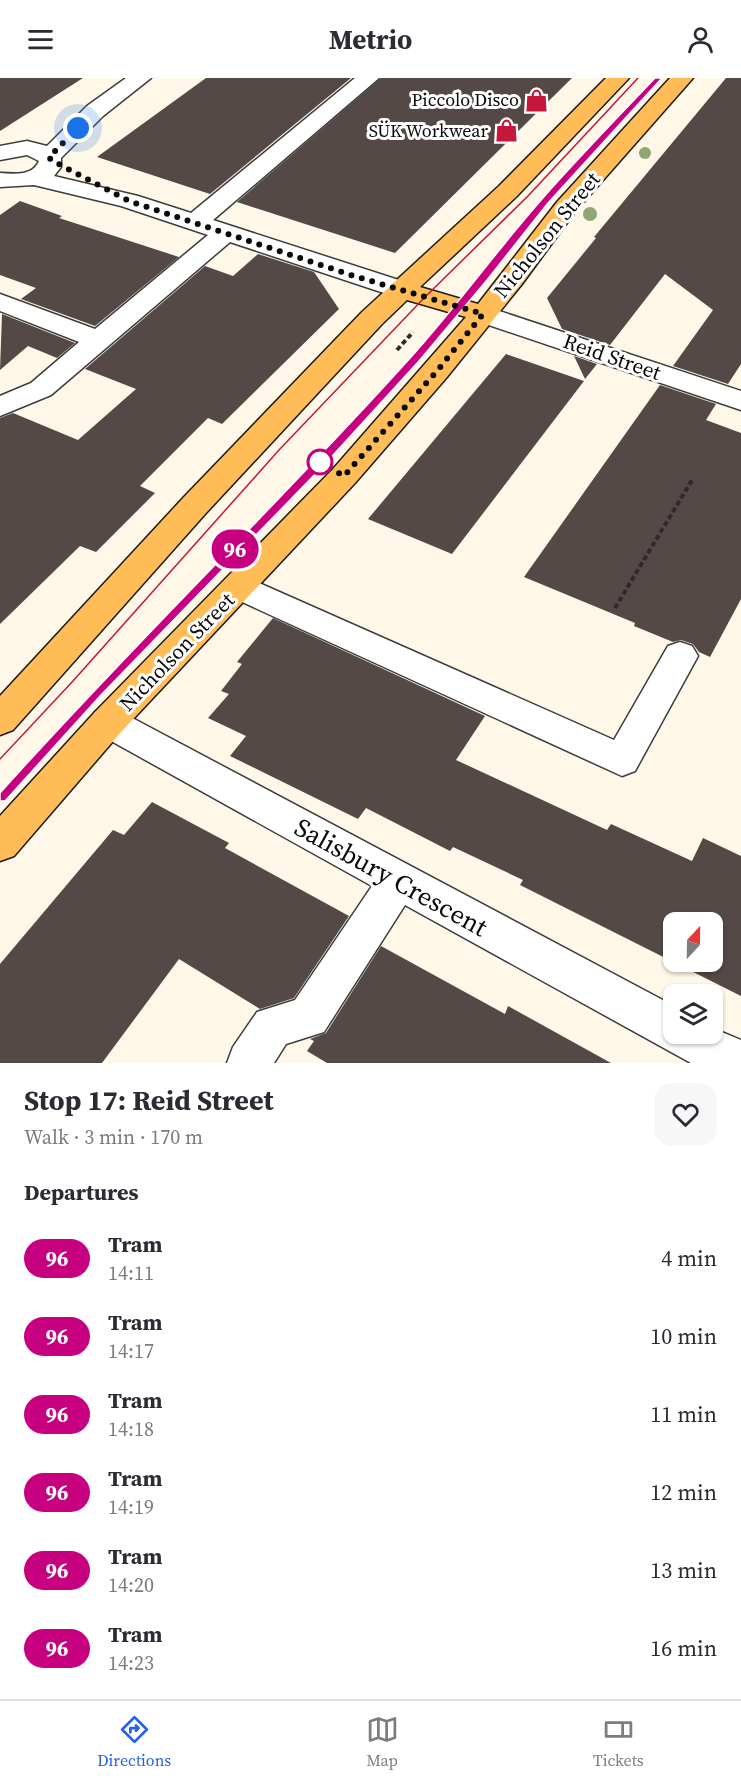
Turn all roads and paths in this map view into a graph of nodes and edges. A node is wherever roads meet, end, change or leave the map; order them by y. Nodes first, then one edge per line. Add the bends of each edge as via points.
1 (140, 78) edge
2 (368, 78) edge
3 (618, 78) edge
4 (682, 78) edge
5 (95, 111) junction
6 (6, 150) edge
7 (50, 158) junction
8 (13, 182) edge
9 (129, 201) junction
10 (194, 223) junction
11 (225, 234) junction
12 (402, 290) junction
13 (0, 302) edge
14 (483, 314) junction
15 (413, 332) dead end
16 (98, 340) junction
17 (397, 350) dead end
18 (739, 396) edge
19 (0, 407) edge
20 (692, 480) dead end
21 (241, 587) junction
22 (615, 608) dead end
23 (680, 656) dead end
24 (0, 720) edge
25 (108, 722) junction
26 (0, 844) edge
27 (398, 881) junction
28 (663, 1024) edge
29 (699, 1044) edge
30 (741, 1062) edge
31 (249, 1063) edge

1 - 5 street
2 - 10 street
3 - 12 main road
4 - 14 main road, Nicholson Street via 566,207
5 - 6 street
5 - 7 street
6 - 7 street via 36,149
7 - 8 street via 48,169
7 - 9 street
8 - 9 street
9 - 10 street
10 - 11 street
11 - 12 street
11 - 16 street
12 - 14 main road
12 - 24 main road via 275,418
13 - 16 street
14 - 18 street, Reid Street
14 - 21 main road, Nicholson Street via 352,468
15 - 17 path
16 - 19 street via 41,389
20 - 22 path
21 - 23 street via 622,760
21 - 25 main road, Nicholson Street
25 - 26 main road, Nicholson Street
25 - 27 street, Salisbury Crescent
27 - 28 street, Salisbury Crescent
27 - 31 street via 309,1017 272,1027
29 - 30 street

